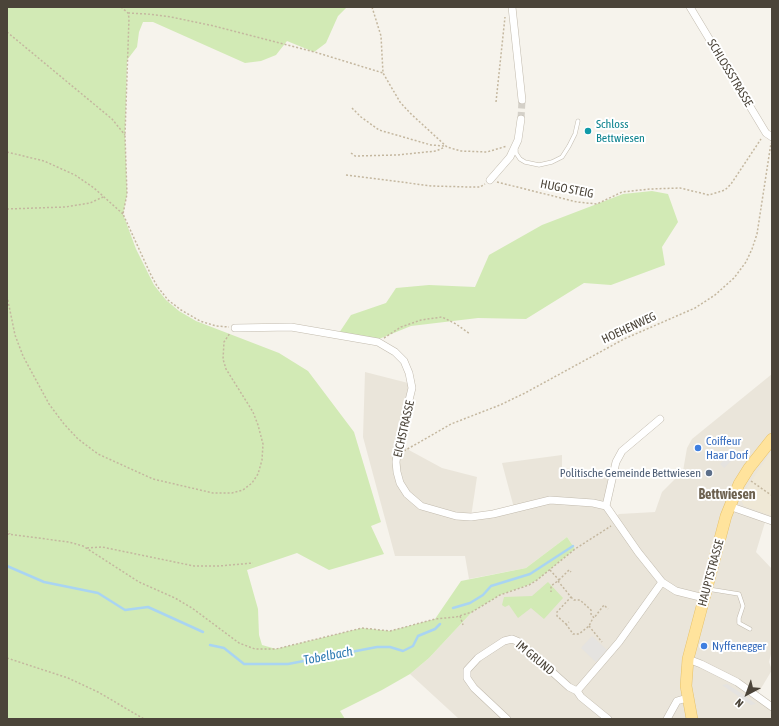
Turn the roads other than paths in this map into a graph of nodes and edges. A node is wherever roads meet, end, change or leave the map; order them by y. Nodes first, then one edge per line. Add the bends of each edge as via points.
1 (690, 7) edge
2 (509, 9) edge
3 (522, 100) tunnel mouth
4 (521, 119) tunnel mouth
5 (578, 122) dead end
6 (769, 135) edge
7 (518, 140) junction
8 (490, 180) road end
9 (234, 328) road end
10 (660, 419) dead end
11 (772, 439) edge
12 (606, 506) junction
13 (729, 506) junction
14 (772, 521) edge
15 (662, 582) junction
16 (705, 593) junction
17 (750, 629) dead end
18 (688, 659) junction
19 (577, 691) junction
20 (687, 698) junction
21 (772, 707) edge
22 (507, 719) edge
23 (608, 719) edge
24 (667, 719) edge
25 (692, 719) edge

1 - 6 street, SCHLOSSSTRASSE
2 - 3 street
4 - 7 street
5 - 7 lane via 575,134 562,157 552,162 539,165 525,162 516,153
7 - 8 street via 510,157
9 - 12 street, EICHSTRASSE via 291,327 378,342 395,352 404,361 412,384 397,472 407,494 421,506 456,516 471,517 550,500
10 - 12 street via 622,451 616,462
11 - 13 main road, HAUPTSTRASSE via 749,468
12 - 15 street
13 - 14 street
13 - 16 main road, HAUPTSTRASSE
15 - 16 street via 676,591
15 - 19 street via 619,642
16 - 17 lane via 738,594 743,606 738,618 739,623
16 - 18 main road, HAUPTSTRASSE
18 - 20 main road, HAUPTSTRASSE
18 - 21 street via 737,682
19 - 22 street, IM GRUND via 569,687 519,642 512,639 504,641 478,658 467,670 467,678
19 - 23 street, IM GRUND
20 - 24 street via 677,702
20 - 25 main road, HAUPTSTRASSE

